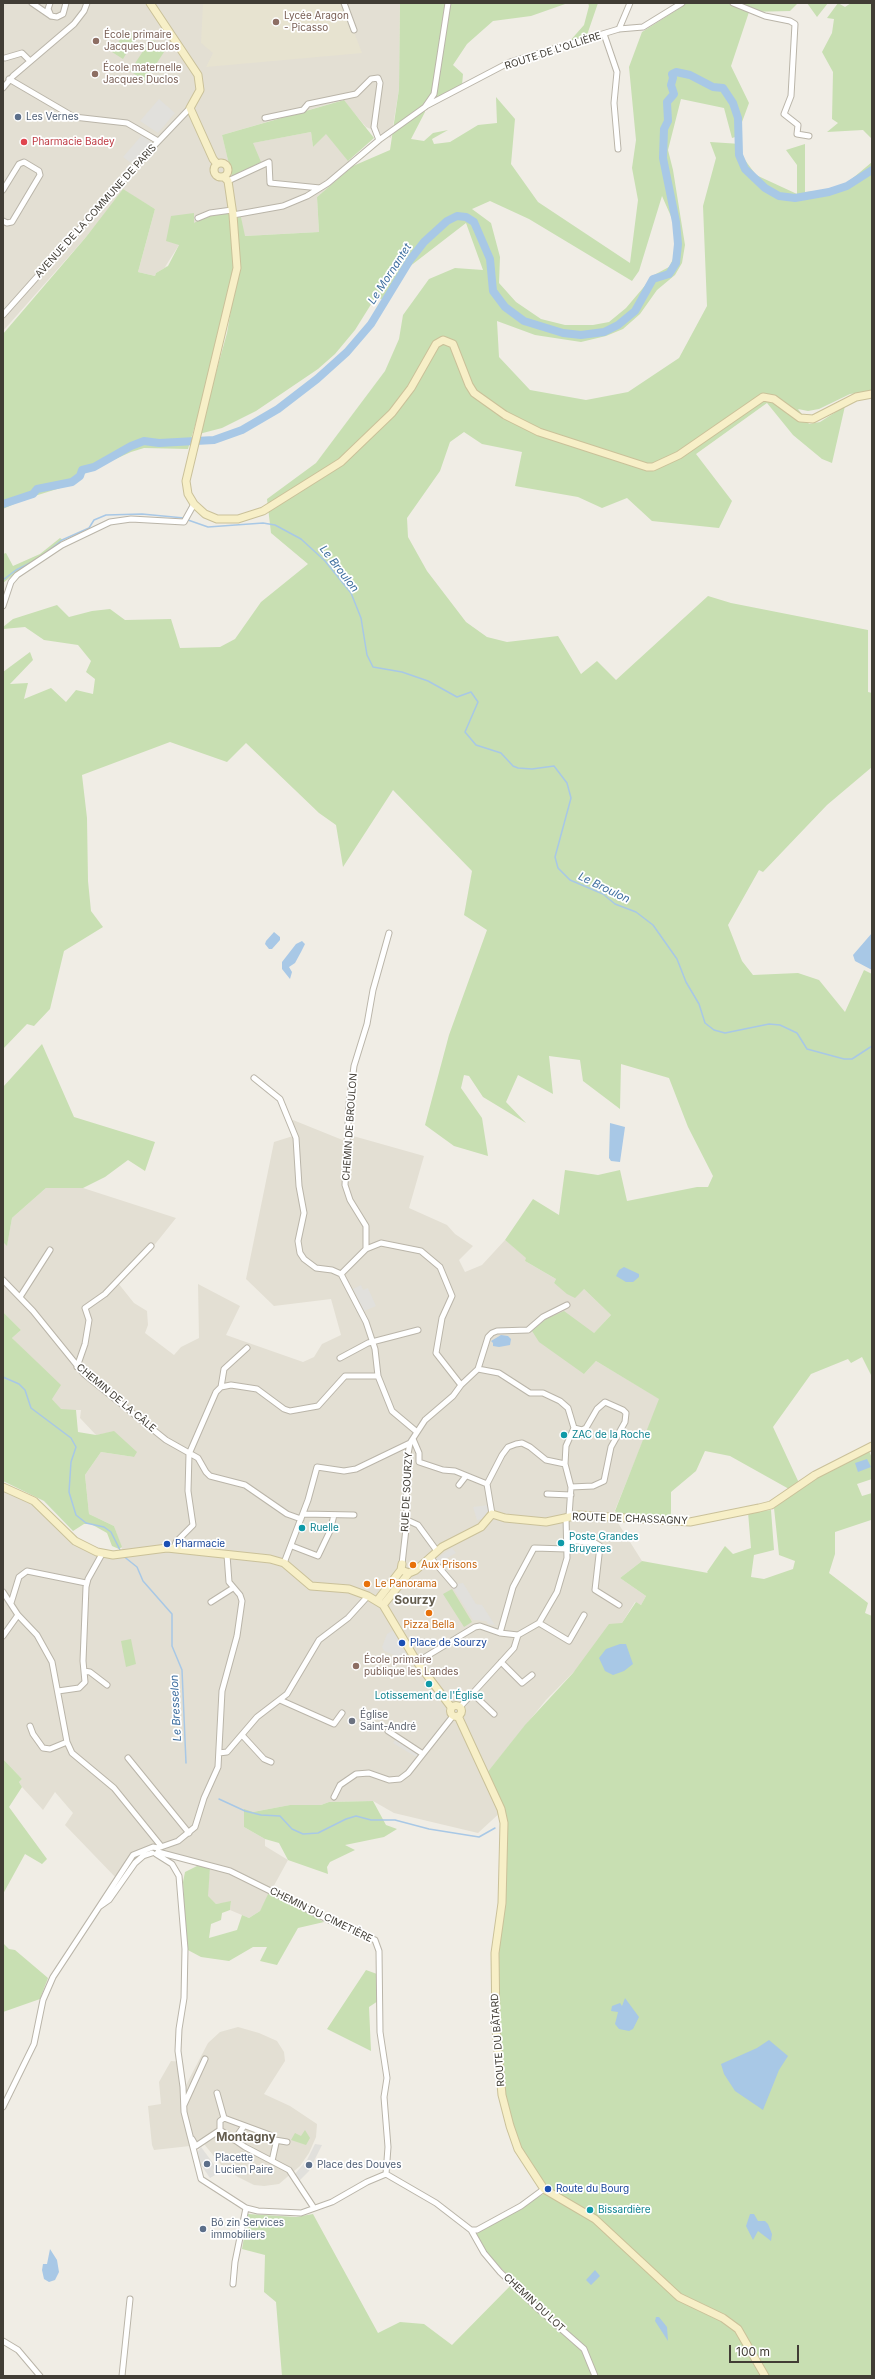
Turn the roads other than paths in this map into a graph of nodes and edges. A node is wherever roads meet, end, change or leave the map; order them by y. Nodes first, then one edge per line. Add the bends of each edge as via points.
1 (32, 3) edge
2 (50, 3) edge
3 (66, 3) edge
4 (87, 3) edge
5 (150, 3) edge
6 (344, 3) edge
7 (448, 3) edge
8 (630, 3) edge
9 (682, 3) edge
10 (733, 3) edge
11 (51, 16) junction
12 (619, 29) junction
13 (354, 30) dead end
14 (604, 34) junction
15 (6, 58) dead end
16 (30, 61) junction
17 (9, 79) junction
18 (3, 88) edge
19 (425, 107) junction
20 (190, 108) junction
21 (265, 118) dead end
22 (809, 136) dead end
23 (379, 140) junction
24 (158, 141) junction
25 (618, 149) dead end
26 (226, 179) junction
27 (320, 188) junction
28 (3, 190) edge
29 (233, 213) junction
30 (198, 218) dead end
31 (3, 221) edge
32 (3, 315) edge
33 (872, 394) edge
34 (194, 504) junction
35 (3, 606) edge
36 (389, 933) dead end
37 (254, 1078) dead end
38 (151, 1246) dead end
39 (366, 1249) junction
40 (50, 1250) dead end
41 (341, 1274) junction
42 (3, 1280) edge
43 (20, 1297) junction
44 (567, 1306) dead end
45 (418, 1330) dead end
46 (373, 1342) junction
47 (247, 1348) dead end
48 (340, 1358) dead end
49 (77, 1367) junction
50 (478, 1369) junction
51 (378, 1376) junction
52 (461, 1385) junction
53 (221, 1387) junction
54 (574, 1428) junction
55 (417, 1432) junction
56 (412, 1441) junction
57 (872, 1446) edge
58 (189, 1454) junction
59 (565, 1464) junction
60 (466, 1476) junction
61 (487, 1484) junction
62 (459, 1485) dead end
63 (3, 1487) edge
64 (571, 1487) junction
65 (547, 1494) dead end
66 (570, 1495) junction
67 (492, 1514) junction
68 (334, 1515) junction
69 (354, 1515) dead end
70 (302, 1517) junction
71 (568, 1517) junction
72 (407, 1520) junction
73 (567, 1540) junction
74 (292, 1546) junction
75 (174, 1548) junction
76 (567, 1549) junction
77 (437, 1551) junction
78 (102, 1554) junction
79 (227, 1555) junction
80 (430, 1557) junction
81 (284, 1563) junction
82 (401, 1567) junction
83 (412, 1571) junction
84 (86, 1583) junction
85 (454, 1586) dead end
86 (233, 1588) junction
87 (3, 1592) edge
88 (368, 1596) junction
89 (211, 1602) dead end
90 (11, 1603) junction
91 (380, 1603) junction
92 (619, 1605) dead end
93 (18, 1615) junction
94 (584, 1615) dead end
95 (539, 1623) junction
96 (500, 1633) junction
97 (3, 1636) edge
98 (518, 1636) junction
99 (418, 1662) junction
100 (501, 1662) junction
101 (84, 1671) junction
102 (532, 1675) dead end
103 (107, 1685) dead end
104 (58, 1691) junction
105 (472, 1693) junction
106 (280, 1700) junction
107 (451, 1707) junction
108 (460, 1708) junction
109 (342, 1713) dead end
110 (494, 1714) dead end
111 (455, 1716) junction
112 (30, 1726) dead end
113 (388, 1731) dead end
114 (242, 1735) junction
115 (67, 1742) junction
116 (220, 1753) junction
117 (424, 1754) junction
118 (128, 1758) dead end
119 (271, 1762) dead end
120 (334, 1797) dead end
121 (189, 1833) junction
122 (156, 1850) junction
123 (99, 1907) junction
124 (205, 2059) dead end
125 (217, 2093) dead end
126 (183, 2105) junction
127 (3, 2107) edge
128 (224, 2118) junction
129 (244, 2126) junction
130 (220, 2130) junction
131 (190, 2137) junction
132 (234, 2140) junction
133 (275, 2140) junction
134 (287, 2142) dead end
135 (196, 2146) junction
136 (196, 2161) junction
137 (274, 2162) junction
138 (386, 2174) junction
139 (544, 2189) junction
140 (246, 2208) junction
141 (314, 2208) junction
142 (471, 2230) junction
143 (233, 2284) dead end
144 (130, 2299) dead end
145 (3, 2341) edge
146 (40, 2376) edge
147 (122, 2376) edge
148 (595, 2376) edge
149 (765, 2376) edge

1 - 11 street
2 - 11 street via 48,9
3 - 11 street via 63,14
4 - 16 street via 74,24
5 - 20 street via 198,75 200,90
6 - 13 street
7 - 19 street via 434,94
8 - 12 street
9 - 12 street, ROUTE DE L'OLLIÈRE via 643,26
10 - 22 street via 765,16 795,24 791,96 784,114 798,125 797,134
12 - 14 street, ROUTE DE L'OLLIÈRE
14 - 19 street, ROUTE DE L'OLLIÈRE via 510,62
14 - 25 street via 617,72 614,103
15 - 16 street via 22,53
16 - 17 street
17 - 18 street
17 - 24 street via 74,118 127,123
19 - 23 street, ROUTE DE L'OLLIÈRE
20 - 24 street, AVENUE DE LA COMMUNE DE PARIS
20 - 26 street via 217,164 214,173
21 - 23 street via 303,110 308,104 356,94 371,79 378,78 380,83 374,127
23 - 27 street, ROUTE DE L'OLLIÈRE
24 - 32 street, AVENUE DE LA COMMUNE DE PARIS
26 - 27 street via 269,162 270,183
26 - 29 street
27 - 29 street, ROUTE DE L'OLLIÈRE via 293,203
28 - 31 street via 19,164 24,162 39,171 40,175 12,222 7,224
29 - 30 street, ROUTE DE L'OLLIÈRE via 210,213
29 - 34 street via 237,268 192,446 186,481 188,494
33 - 34 street via 856,397 813,419 800,418 774,399 764,397 679,455 653,467 647,467 539,432 505,414 474,393 456,350 450,342 443,340 436,344 411,388 392,413 341,462 274,504 246,517 217,519 205,514
34 - 35 street via 186,519 131,519 110,522 72,540 17,575 11,582
36 - 39 street, CHEMIN DE BROULON via 354,1066 349,1104 345,1185 350,1200 366,1226
37 - 41 street via 280,1099 296,1138 298,1186 304,1213 298,1241 300,1253 316,1268
38 - 49 street via 105,1294 85,1308 89,1320 84,1349
39 - 41 street
39 - 52 street via 381,1243 421,1251 440,1267 452,1296 442,1318 436,1353
40 - 43 street
41 - 46 street via 359,1307
42 - 43 street, CHEMIN DE LA CÂLE
43 - 49 street, CHEMIN DE LA CÂLE
44 - 50 street via 543,1317 528,1330 492,1333 488,1337
45 - 46 street
46 - 48 street
46 - 51 street
47 - 53 street via 224,1369
49 - 58 street, CHEMIN DE LA CÂLE via 166,1440
50 - 52 street, RUE DE SOURZY
50 - 54 street via 499,1372 530,1392 543,1393 560,1401 568,1408
51 - 53 street via 345,1376 318,1406 290,1411 284,1410 257,1389 231,1385
51 - 55 street via 392,1411
52 - 55 street, RUE DE SOURZY via 453,1396 425,1420
53 - 58 street via 216,1392
54 - 59 street via 566,1446
54 - 64 street via 586,1428 597,1409 605,1402 626,1413 614,1439 604,1481 593,1486
55 - 56 street, RUE DE SOURZY
56 - 60 street via 419,1453 419,1462
56 - 70 street via 356,1469 344,1471 317,1467
56 - 72 street, RUE DE SOURZY via 406,1465
57 - 71 street, ROUTE DE CHASSAGNY via 815,1475 771,1505 700,1521
58 - 70 street, CHEMIN DE LA CÂLE via 198,1458 210,1476 245,1485 287,1514
58 - 75 street via 188,1491 193,1525 176,1542
59 - 61 street via 546,1460 530,1447 522,1443 516,1444 508,1447 502,1455
59 - 64 street
60 - 61 street
60 - 62 street
61 - 67 street
63 - 78 street via 34,1501 75,1541
64 - 66 street
65 - 66 street
66 - 71 street
67 - 71 street, ROUTE DE CHASSAGNY via 546,1522
67 - 77 street via 481,1527
68 - 69 street
68 - 70 street
68 - 74 street via 330,1532 318,1556
70 - 74 street
71 - 73 street
72 - 77 street via 418,1525
72 - 82 street, RUE DE SOURZY
73 - 76 street
73 - 92 street via 595,1543 600,1546 595,1590
74 - 81 street
75 - 78 street
75 - 79 street
76 - 95 street via 565,1569 557,1592
76 - 96 street via 534,1548 513,1586
77 - 80 street
78 - 84 street
79 - 81 street via 270,1559
79 - 86 street via 227,1577
80 - 83 street
80 - 85 street
81 - 88 street via 311,1586 349,1589
82 - 83 street
82 - 91 street
83 - 91 street
84 - 90 street via 27,1571 19,1576
84 - 101 street
86 - 89 street
86 - 116 street via 242,1601 237,1636 222,1690
87 - 90 street
88 - 91 street
88 - 106 street via 348,1618 319,1640 299,1676
90 - 93 street
91 - 99 street
93 - 97 street
93 - 104 street via 46,1649 52,1662
94 - 95 street via 569,1641
95 - 98 street
96 - 98 street
96 - 99 street via 480,1626 475,1627
98 - 100 street via 514,1648
99 - 107 street
100 - 102 street via 522,1683
100 - 105 street
101 - 103 street via 90,1672
101 - 104 street via 85,1682 82,1686
104 - 115 street
105 - 108 street
105 - 110 street
106 - 109 street via 334,1724
106 - 114 street via 257,1717
107 - 108 street via 455,1705
107 - 111 street via 450,1713
108 - 111 street via 461,1712
111 - 117 street
111 - 139 street, ROUTE DU BÂTARD via 500,1809 504,1823 502,1904 495,1953 497,2054 502,2095 518,2149
112 - 115 street via 43,1748 48,1750
113 - 117 street
114 - 116 street via 227,1752
114 - 119 street via 264,1759
115 - 122 street via 74,1756 114,1788
116 - 121 street via 218,1767 204,1798 197,1823
117 - 120 street via 400,1779 389,1780 369,1773 356,1774 340,1785
118 - 121 street
121 - 122 street via 178,1841
122 - 123 street via 135,1863 109,1900
122 - 123 street via 138,1851 128,1860
122 - 126 street via 172,1864 179,1876 184,1949 184,1998 178,2051 184,2087
122 - 138 street, CHEMIN DU CIMETIÈRE via 230,1871 375,1940 380,1951 380,2032 387,2078 384,2097 388,2147
123 - 127 street via 55,1972 43,2000 34,2044
124 - 126 street
125 - 128 street
126 - 131 street
128 - 129 street
128 - 130 street via 220,2121
129 - 132 street
129 - 133 street via 270,2135
130 - 132 street
130 - 135 street
131 - 135 street
131 - 136 street
132 - 137 street
133 - 134 street
133 - 137 street
135 - 136 street
136 - 140 street via 201,2180
137 - 141 street via 289,2170
138 - 141 street via 332,2202
138 - 142 street via 436,2203
139 - 142 street via 521,2206 477,2230
139 - 149 street, ROUTE DU BÂTARD via 595,2219 679,2297 724,2318 738,2329
140 - 141 street via 300,2213
140 - 143 street
142 - 148 street, CHEMIN DU LOT via 484,2253 500,2272 584,2349
144 - 147 street
145 - 146 street via 18,2350

